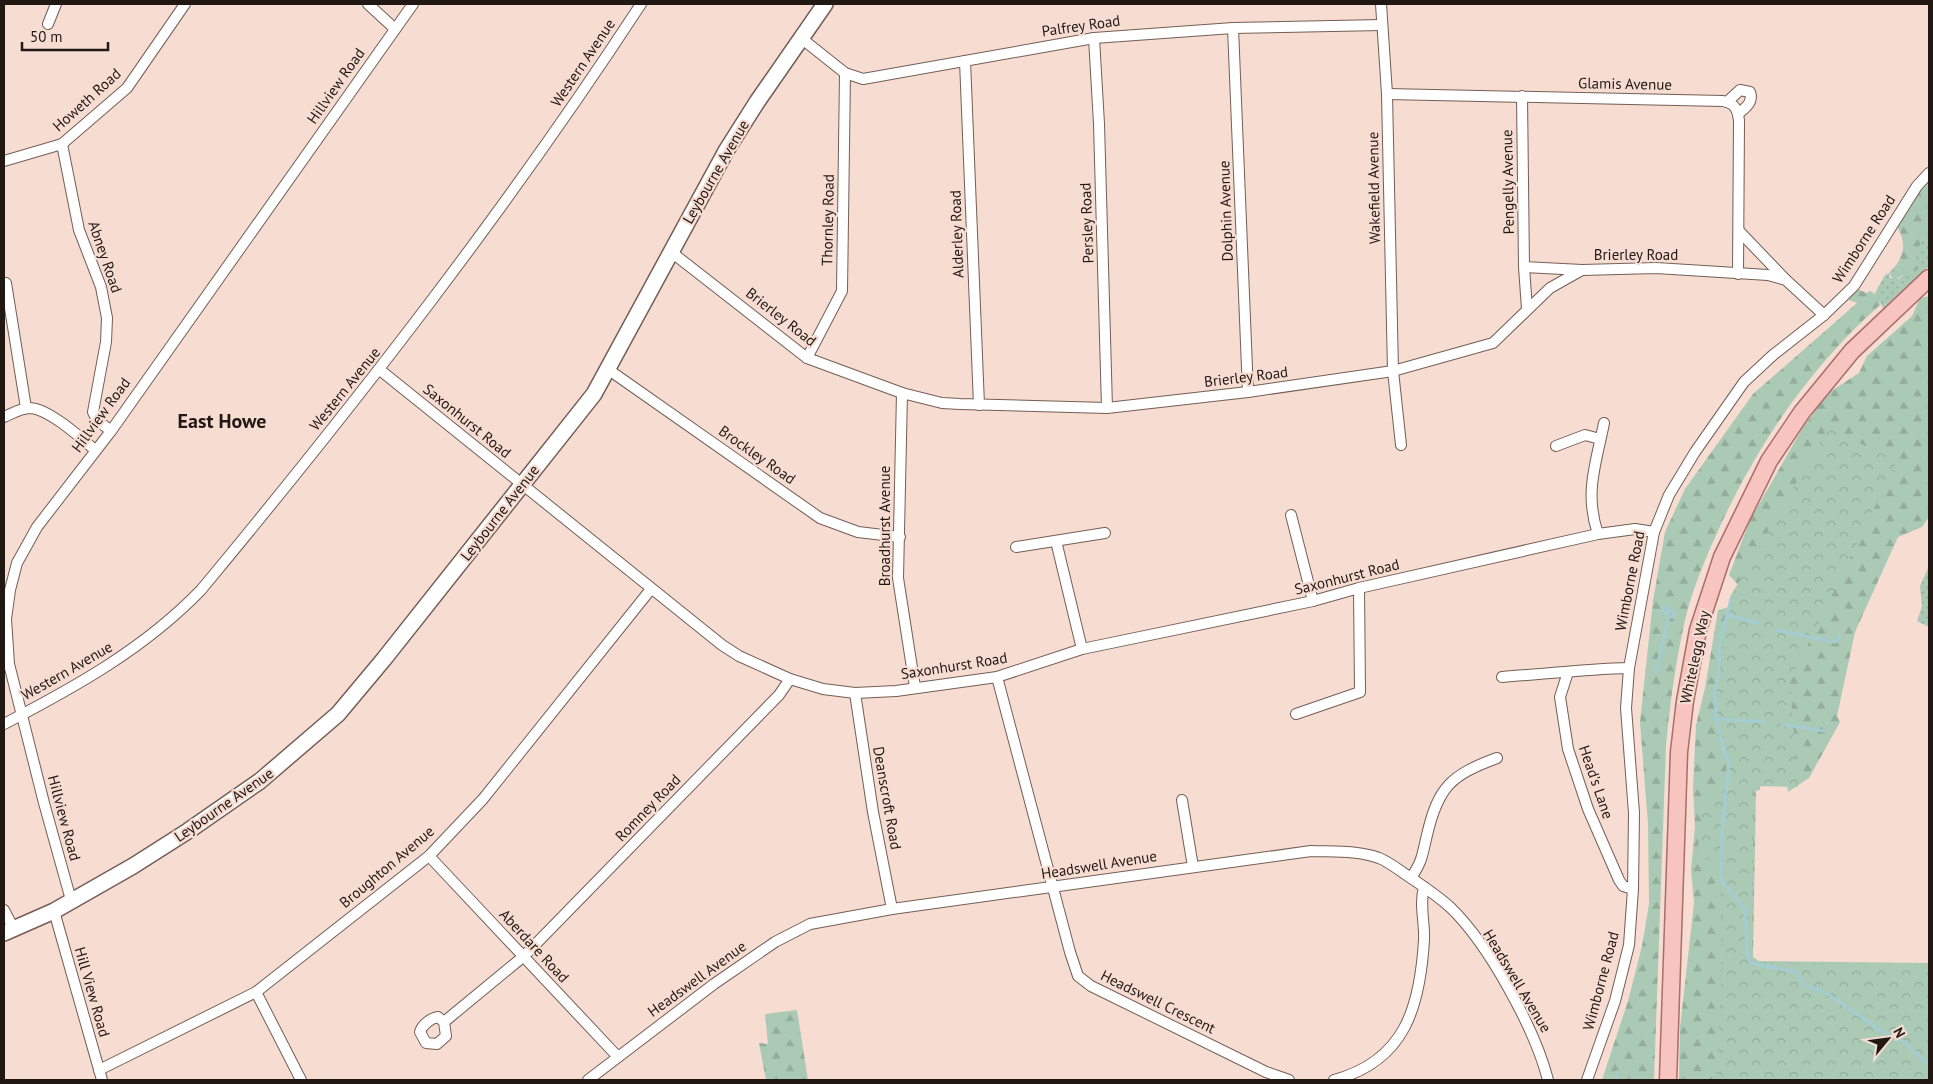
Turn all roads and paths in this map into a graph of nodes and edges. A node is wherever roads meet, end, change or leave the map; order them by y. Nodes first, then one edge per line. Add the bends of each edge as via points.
1 (56, 4) edge
2 (368, 4) edge
3 (412, 4) edge
4 (641, 4) edge
5 (825, 4) edge
6 (1381, 4) edge
7 (180, 6) edge
8 (48, 24) dead end
9 (1382, 24) junction
10 (394, 28) junction
11 (1233, 28) junction
12 (801, 38) junction
13 (1094, 38) junction
14 (964, 61) junction
15 (845, 73) junction
16 (1387, 94) junction
17 (1522, 96) junction
18 (1726, 102) junction
19 (1738, 114) junction
20 (62, 144) junction
21 (4, 161) edge
22 (1928, 176) edge
23 (1739, 231) junction
24 (670, 251) junction
25 (1524, 268) junction
26 (1582, 270) junction
27 (1738, 274) junction
28 (1929, 278) edge
29 (1786, 280) junction
30 (6, 283) dead end
31 (1527, 309) junction
32 (1824, 315) junction
33 (807, 358) junction
34 (380, 370) junction
35 (609, 370) junction
36 (1393, 371) junction
37 (1248, 392) junction
38 (902, 393) junction
39 (979, 405) junction
40 (26, 408) junction
41 (1107, 408) junction
42 (4, 417) edge
43 (1604, 423) dead end
44 (111, 431) junction
45 (1600, 439) junction
46 (1400, 445) dead end
47 (1556, 446) dead end
48 (95, 450) junction
49 (522, 485) junction
50 (1291, 515) dead end
51 (1654, 532) junction
52 (1105, 533) dead end
53 (1598, 534) junction
54 (900, 537) junction
55 (1056, 541) junction
56 (1016, 547) dead end
57 (1359, 588) junction
58 (651, 589) junction
59 (1313, 601) junction
60 (1082, 649) junction
61 (1629, 668) junction
62 (1568, 672) junction
63 (997, 677) junction
64 (1502, 677) dead end
65 (790, 679) junction
66 (915, 687) junction
67 (855, 693) junction
68 (1296, 714) dead end
69 (22, 715) junction
70 (4, 724) edge
71 (1497, 758) dead end
72 (1182, 800) dead end
73 (428, 856) junction
74 (1193, 867) junction
75 (1411, 878) junction
76 (1424, 887) junction
77 (1054, 888) junction
78 (1633, 889) junction
79 (71, 900) junction
80 (892, 908) junction
81 (4, 910) edge
82 (54, 911) junction
83 (9, 931) edge
84 (524, 956) junction
85 (256, 992) junction
86 (444, 1022) dead end
87 (618, 1057) junction
88 (101, 1075) edge
89 (301, 1080) edge
90 (588, 1080) edge
91 (1290, 1080) edge
92 (1334, 1080) edge
93 (1548, 1080) edge
94 (1587, 1080) edge
95 (1668, 1080) edge

1 - 8 street
2 - 10 street
3 - 10 street, Hillview Road
4 - 34 street, Western Avenue via 534,163
5 - 12 street, Leybourne Avenue
6 - 9 street, Wakefield Avenue
7 - 20 street, Howeth Road via 127,88
9 - 11 street, Palfrey Road
9 - 16 street, Wakefield Avenue
10 - 44 street, Hillview Road
11 - 13 street, Palfrey Road
11 - 37 street, Dolphin Avenue
12 - 15 street, Palfrey Road
12 - 24 street, Leybourne Avenue via 726,151
13 - 14 street, Palfrey Road
13 - 41 street, Persley Road via 1100,134
14 - 15 street, Palfrey Road via 863,79
14 - 39 street, Alderley Road
15 - 33 street, Thornley Road via 842,290
16 - 17 street, Glamis Avenue
16 - 36 street, Wakefield Avenue
17 - 18 street, Glamis Avenue
17 - 25 street, Pengelly Avenue
18 - 19 street via 1732,104
18 - 19 street via 1740,90 1750,92 1750,103
19 - 23 street
20 - 21 street, Howeth Road
20 - 44 street, Abney Road via 79,230 105,302 106,342 93,412 97,420
22 - 32 street, Wimborne Road via 1895,219 1854,286
23 - 27 street
23 - 29 street
24 - 33 street, Brierley Road
24 - 35 street, Leybourne Avenue
25 - 26 street
25 - 31 street, Pengelly Avenue
26 - 27 street, Brierley Road via 1656,268
26 - 31 street, Brierley Road via 1550,288
27 - 29 street, Brierley Road via 1768,274
28 - 95 main road, Whitelegg Way via 1852,351 1769,461 1722,557 1703,613 1685,701 1679,752
29 - 32 street, Brierley Road
30 - 40 street
31 - 36 street, Brierley Road via 1493,343
32 - 51 street, Wimborne Road via 1744,382 1669,495
33 - 38 street, Brierley Road
34 - 49 street, Saxonhurst Road
34 - 69 street, Western Avenue via 207,583 175,616 101,672
35 - 49 street, Leybourne Avenue via 581,412
35 - 54 street, Brockley Road via 820,518 858,532
36 - 37 street, Brierley Road
36 - 46 street, Wakefield Avenue
37 - 41 street, Brierley Road
38 - 39 street, Brierley Road via 942,403
38 - 54 street, Broadhurst Avenue
39 - 41 street, Brierley Road
40 - 42 street
40 - 48 street via 42,411
43 - 45 street
44 - 48 street, Hillview Road
45 - 47 street via 1585,434
45 - 53 street via 1590,493 1591,515
48 - 69 street, Hillview Road via 37,527 13,577 5,636
49 - 58 street, Saxonhurst Road
49 - 79 street, Leybourne Avenue via 384,659 317,735 227,804 133,866
50 - 59 street
51 - 53 street, Saxonhurst Road via 1636,529
51 - 61 street, Wimborne Road
52 - 55 street
53 - 57 street, Saxonhurst Road
54 - 66 street, Broadhurst Avenue via 898,578
55 - 56 street
55 - 60 street
57 - 59 street, Saxonhurst Road
57 - 68 street via 1360,692
58 - 65 street, Saxonhurst Road via 699,630 739,656
58 - 73 street, Broughton Avenue via 483,800
59 - 60 street, Saxonhurst Road
60 - 63 street, Saxonhurst Road
61 - 62 street
61 - 78 street, Wimborne Road via 1626,708 1634,813
62 - 64 street
62 - 78 street, Head's Lane via 1560,697 1568,749 1588,809 1619,880 1623,886
63 - 66 street, Saxonhurst Road
63 - 77 street, Headswell Crescent
65 - 67 street, Saxonhurst Road via 823,689
65 - 84 street, Romney Road
66 - 67 street, Saxonhurst Road
67 - 80 street, Deanscroft Road
69 - 70 street, Western Avenue
69 - 79 street, Hillview Road
71 - 75 street via 1457,776 1445,789 1433,807 1423,860
72 - 74 street
73 - 84 street, Aberdare Road
73 - 85 street, Broughton Avenue
74 - 75 street, Headswell Avenue via 1311,851 1350,852 1380,858
74 - 77 street, Headswell Avenue
75 - 76 street, Headswell Avenue
76 - 92 street via 1422,974 1412,1012 1394,1043 1380,1058 1360,1071
76 - 93 street, Headswell Avenue via 1452,909 1489,958 1532,1033
77 - 80 street, Headswell Avenue
77 - 91 street, Headswell Crescent via 1072,962 1083,982
78 - 94 street, Wimborne Road via 1629,945 1615,1001
79 - 82 street, Leybourne Avenue
80 - 87 street, Headswell Avenue via 825,920 797,929 714,984
81 - 83 street
82 - 83 street, Leybourne Avenue
82 - 88 street, Hill View Road
84 - 86 street, Romney Road
84 - 87 street, Aberdare Road
85 - 88 street, Broughton Avenue
85 - 89 street
87 - 90 street, Headswell Avenue

